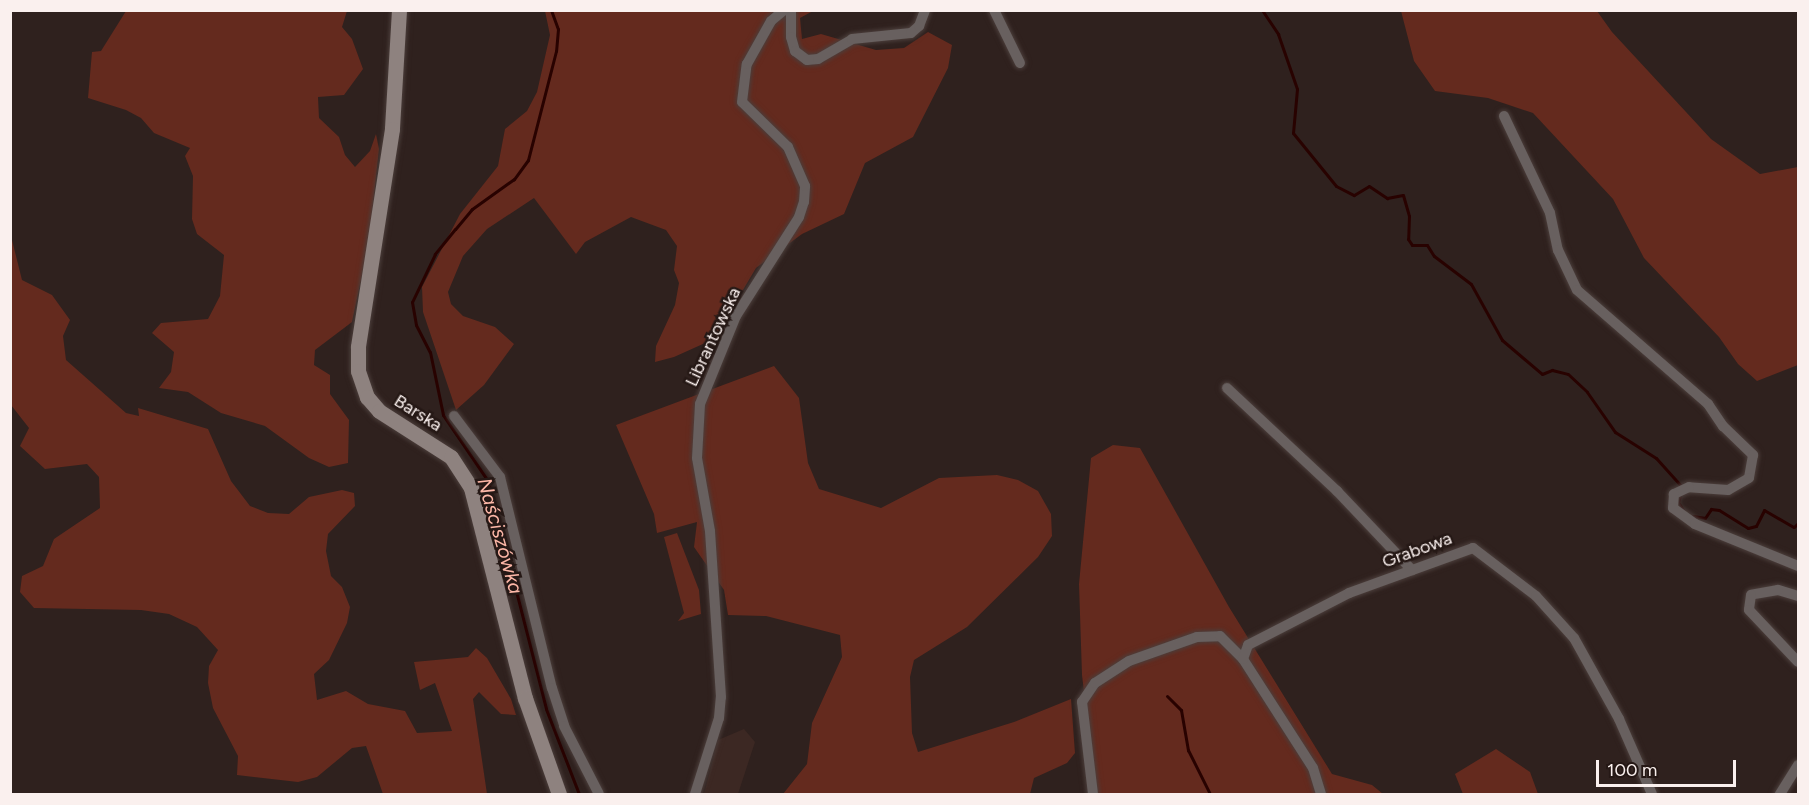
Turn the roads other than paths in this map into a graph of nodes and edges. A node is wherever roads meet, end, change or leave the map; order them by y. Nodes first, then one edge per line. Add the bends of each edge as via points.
1 (399, 10) edge
2 (784, 10) edge
3 (791, 10) edge
4 (925, 10) edge
5 (994, 10) edge
6 (1020, 63) dead end
7 (1504, 116) dead end
8 (1227, 388) dead end
9 (454, 416) dead end
10 (1798, 566) edge
11 (1412, 570) junction
12 (1798, 596) edge
13 (1243, 659) junction
14 (1798, 662) edge
15 (1798, 765) edge
16 (559, 795) edge
17 (599, 795) edge
18 (695, 795) edge
19 (1093, 795) edge
20 (1321, 795) edge
21 (1652, 795) edge
22 (1780, 795) edge

1 - 16 street, Barska via 392,129 358,347 359,378 379,411 451,458 471,488 525,698
2 - 18 street, Librantowska via 771,21 747,64 742,102 788,147 805,186 804,202 799,217 736,316 700,404 697,459 710,531 721,697 719,718
3 - 4 street via 795,51 807,60 818,59 852,39 910,33 919,26
5 - 6 street
7 - 10 street via 1550,213 1558,250 1577,291 1708,404 1722,426 1753,455 1749,478 1728,490 1689,487 1674,494 1673,508 1695,524
8 - 11 street via 1337,491
9 - 17 street via 500,477 552,688 564,726
11 - 13 street, Grabowa via 1349,593 1272,632 1248,645
11 - 21 street, Grabowa via 1473,548 1536,596 1574,638 1619,719
12 - 14 street via 1778,590 1751,595 1749,610
13 - 19 street via 1220,636 1197,637 1129,662 1095,683 1082,702
13 - 20 street via 1313,768
15 - 22 street

